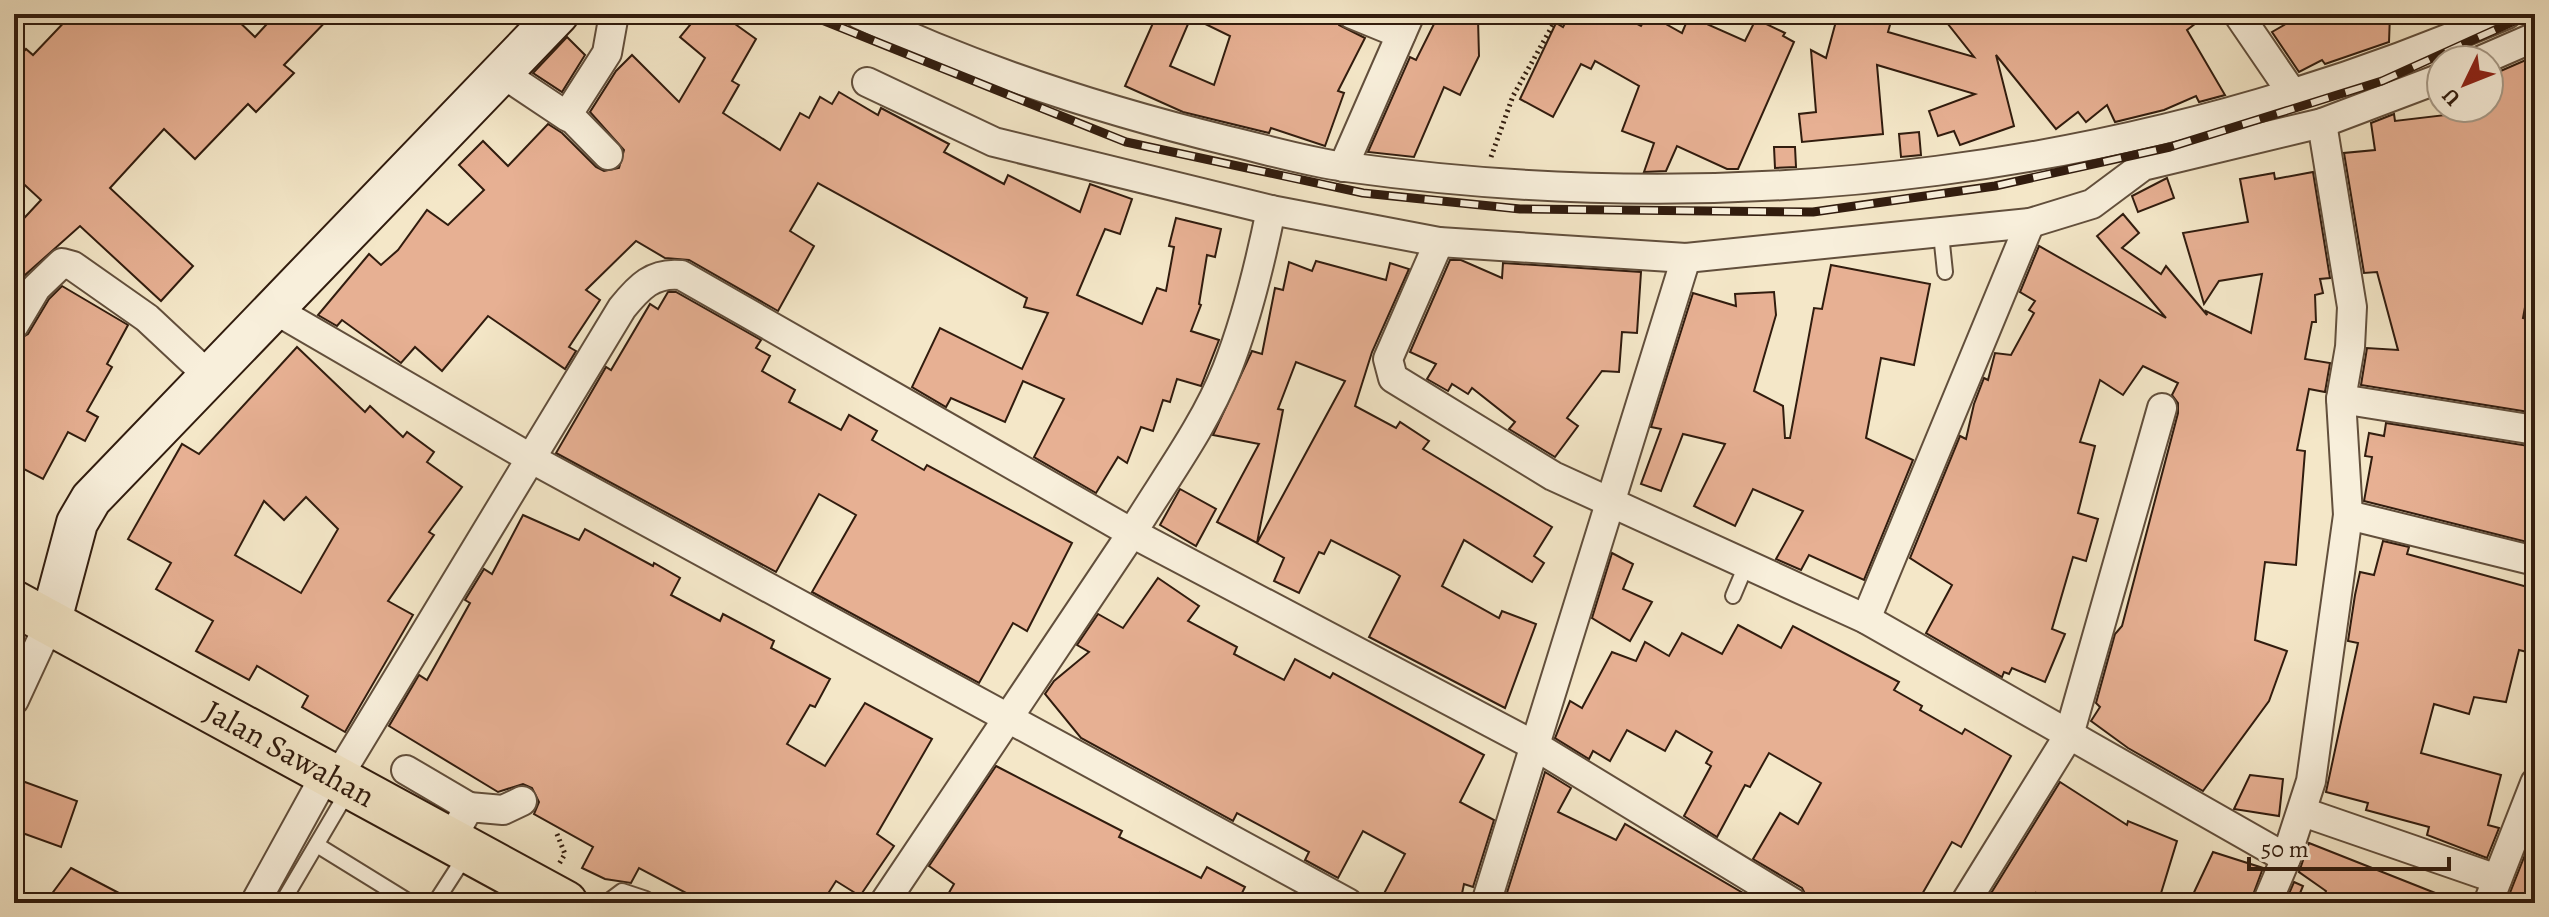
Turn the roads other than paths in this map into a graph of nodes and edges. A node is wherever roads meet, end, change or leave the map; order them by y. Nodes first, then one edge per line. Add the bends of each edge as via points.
1 (558, 14) edge
2 (614, 14) edge
3 (859, 14) edge
4 (1352, 14) edge
5 (2238, 14) edge
6 (2507, 14) edge
7 (1405, 24) edge
8 (2535, 37) edge
9 (2505, 50) edge
10 (502, 73) junction
11 (867, 82) dead end
12 (2425, 84) edge
13 (2292, 93) junction
14 (568, 117) junction
15 (2322, 123) junction
16 (608, 155) dead end
17 (1343, 167) junction
18 (1271, 210) junction
19 (2030, 223) junction
20 (1941, 234) junction
21 (1439, 242) junction
22 (1686, 258) junction
23 (1945, 272) dead end
24 (272, 308) junction
25 (14, 325) edge
26 (209, 376) junction
27 (2341, 399) junction
28 (2162, 408) dead end
29 (2535, 430) edge
30 (532, 459) junction
31 (1610, 503) junction
32 (2348, 515) junction
33 (1132, 533) junction
34 (2535, 561) edge
35 (1747, 563) junction
36 (1733, 596) dead end
37 (1866, 619) junction
38 (29, 633) edge
39 (14, 700) edge
40 (1007, 718) junction
41 (2069, 735) junction
42 (1537, 747) junction
43 (406, 770) dead end
44 (337, 780) junction
45 (2535, 783) edge
46 (522, 801) dead end
47 (2303, 812) junction
48 (462, 833) junction
49 (317, 845) junction
50 (2286, 858) junction
51 (2492, 891) edge
52 (646, 899) dead end
53 (554, 901) edge
54 (255, 903) edge
55 (282, 903) edge
56 (411, 903) edge
57 (435, 903) edge
58 (606, 903) edge
59 (884, 903) edge
60 (1348, 903) edge
61 (1486, 903) edge
62 (1793, 903) edge
63 (1965, 903) edge
64 (2267, 903) edge

1 - 10 main road
2 - 14 street via 607,53
3 - 17 street via 972,64 1155,123
4 - 7 street
5 - 13 street
6 - 13 street via 2422,50
7 - 17 street
8 - 9 street
10 - 14 street
10 - 24 main road
11 - 18 street via 994,142
12 - 15 street
13 - 17 street via 2056,155 1853,181 1688,190 1483,181
14 - 16 street
15 - 19 street via 2143,166 2092,204
15 - 27 street via 2352,307
18 - 21 street
18 - 33 street via 1259,270 1227,370
19 - 20 street
19 - 37 street
20 - 22 street
20 - 23 lane
21 - 22 street
21 - 31 street via 1388,359 1393,378 1553,476
22 - 31 street
24 - 26 main road
24 - 30 street
25 - 26 street via 46,275 62,263 147,318
26 - 38 main road via 82,512
27 - 29 street
27 - 32 street
28 - 41 street
30 - 33 street via 629,299 665,273 681,275
30 - 40 street
30 - 44 street
31 - 35 street
31 - 42 street
32 - 34 street
32 - 47 street
33 - 40 street
33 - 42 street
35 - 36 lane
35 - 37 street
37 - 41 street
38 - 39 street
38 - 44 main road, Jalan Sawahan
40 - 59 street
40 - 60 street
41 - 50 street
41 - 63 street
42 - 61 street
42 - 62 street
43 - 48 street
44 - 48 main road, Jalan Sawahan
44 - 49 lane
44 - 54 street
45 - 51 street
46 - 48 street
47 - 50 street
47 - 51 street
48 - 53 main road, Jalan Sawahan
48 - 57 lane
49 - 55 lane
49 - 56 lane
50 - 64 street
52 - 58 lane via 622,891

